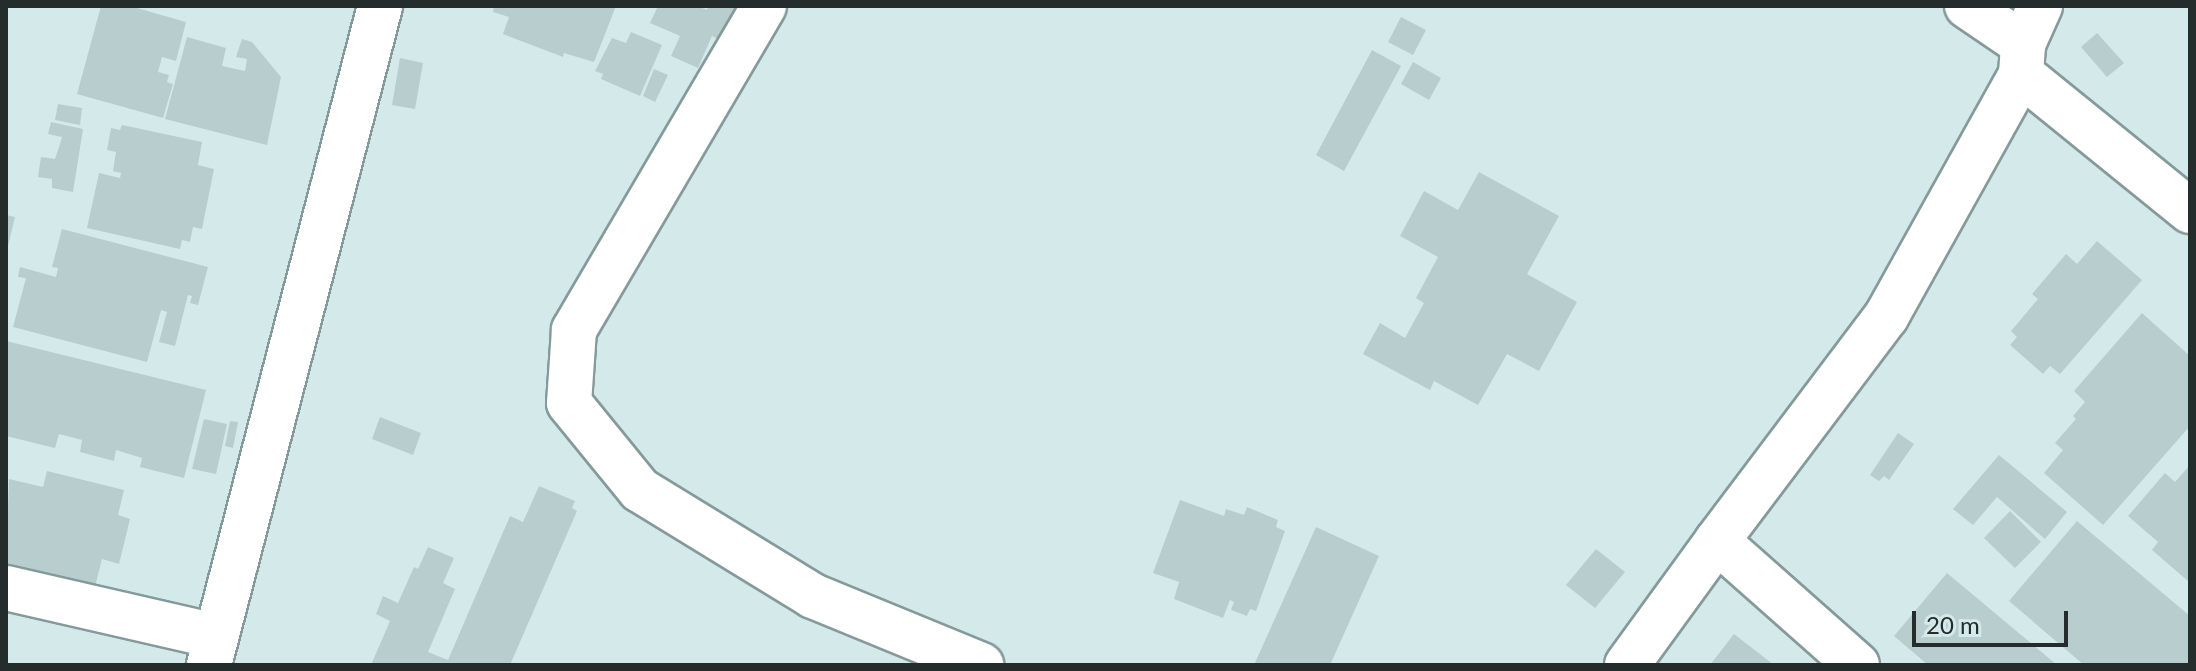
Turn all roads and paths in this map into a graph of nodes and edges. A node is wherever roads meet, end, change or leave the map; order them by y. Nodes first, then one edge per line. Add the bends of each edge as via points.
1 (380, 6) edge
2 (764, 6) edge
3 (1967, 6) edge
4 (2028, 41) edge
5 (2190, 211) edge
6 (1717, 541) junction
7 (6, 588) edge
8 (212, 650) edge
9 (981, 665) edge
10 (1627, 665) edge
11 (1857, 665) edge

1 - 8 street
2 - 9 street via 574,330 569,403 640,490 813,596
3 - 4 street
4 - 5 street
4 - 6 street via 1886,317
6 - 10 street
6 - 11 street
7 - 8 street

